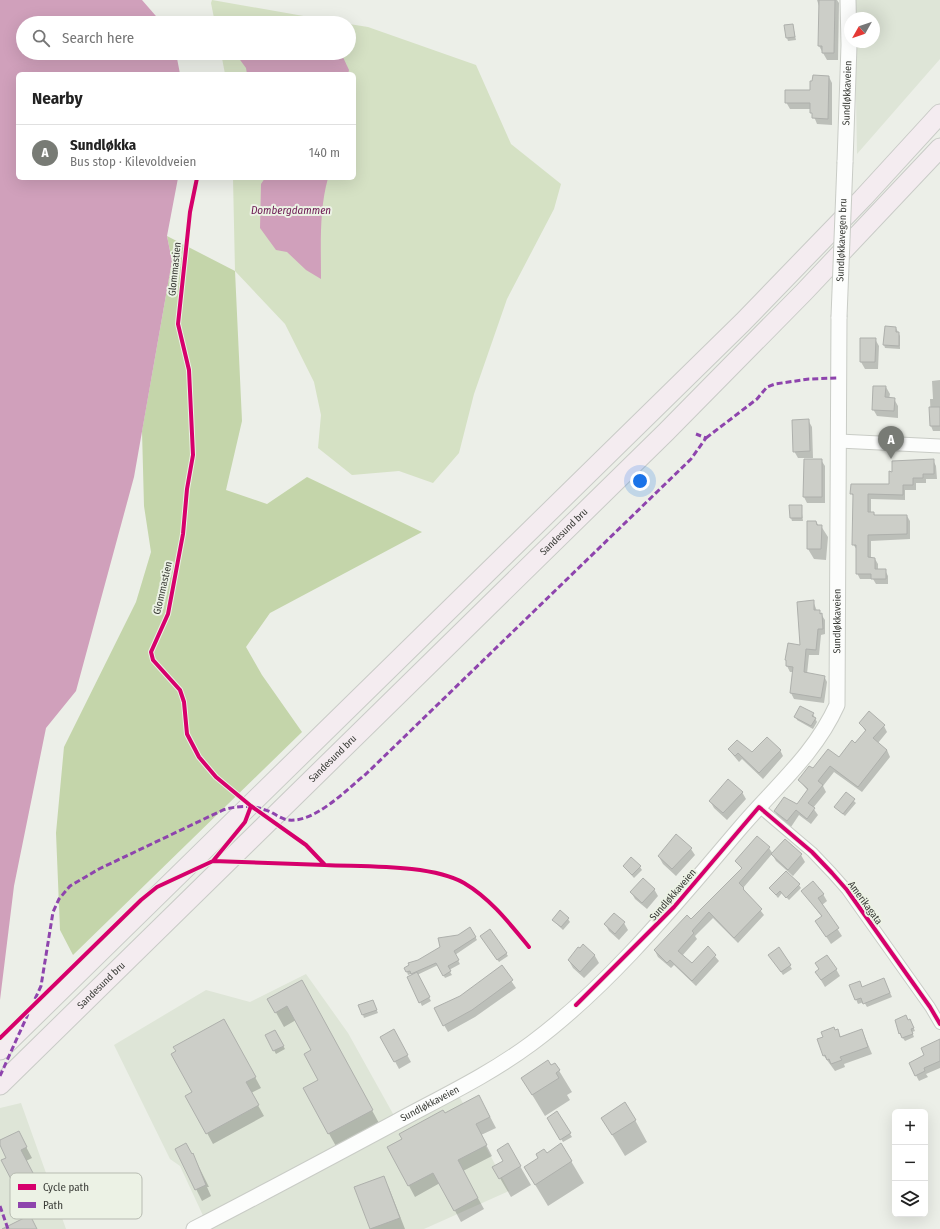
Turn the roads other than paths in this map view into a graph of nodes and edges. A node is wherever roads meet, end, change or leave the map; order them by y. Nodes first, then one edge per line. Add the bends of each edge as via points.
1 (848, 0) edge
2 (940, 114) edge
3 (940, 148) edge
4 (845, 162) joint
5 (839, 317) joint
6 (839, 441) junction
7 (940, 446) edge
8 (759, 807) junction
9 (940, 1024) edge
10 (0, 1050) edge
11 (0, 1085) edge
12 (194, 1229) edge

1 - 4 main road, Sundløkkaveien
2 - 10 highway via 805,259 650,414
3 - 11 highway, Sandesund bru via 804,292 666,432
4 - 5 main road, Sundløkkavegen bru, bridge
5 - 6 main road, Sundløkkaveien
6 - 7 street
6 - 8 main road, Sundløkkaveien via 837,705 813,747
8 - 9 street, Amerikagata via 812,852 837,878 930,1006
8 - 12 main road, Sundløkkaveien via 674,907 588,994 534,1041 486,1074

